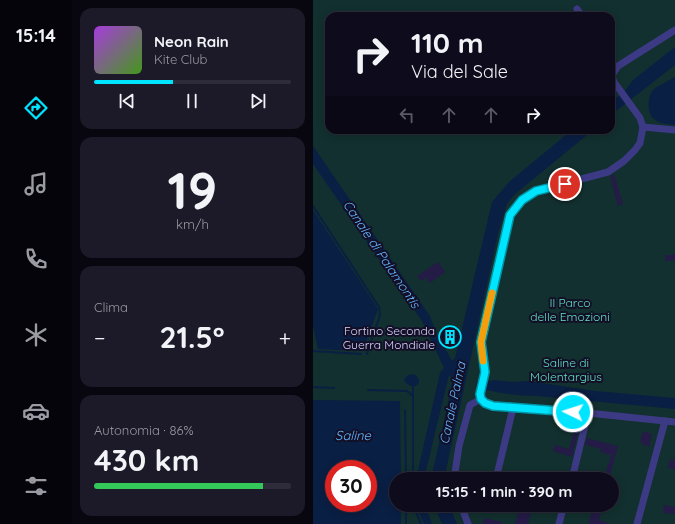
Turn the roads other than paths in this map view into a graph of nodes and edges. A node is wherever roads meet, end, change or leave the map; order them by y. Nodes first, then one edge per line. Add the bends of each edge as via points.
1 (577, 9) dead end
2 (579, 12) edge
3 (675, 30) edge
4 (615, 70) edge
5 (615, 83) edge
6 (643, 126) junction
7 (675, 130) edge
8 (481, 399) junction
9 (513, 408) junction
10 (588, 413) junction
11 (665, 421) junction
12 (675, 422) edge
13 (455, 472) edge
14 (498, 472) edge
15 (574, 472) edge
16 (464, 512) edge
17 (562, 512) edge
18 (468, 524) edge
19 (559, 524) edge
20 (637, 524) edge

1 - 2 street
3 - 4 street
5 - 6 street
6 - 7 street
6 - 8 street via 640,143 635,150 608,172 536,191 522,200 510,215 481,342 485,372
8 - 9 street via 493,406
8 - 13 street via 470,405
9 - 10 street
9 - 14 street
10 - 11 street
10 - 15 street
11 - 12 street
11 - 20 street
16 - 18 street
17 - 19 street

